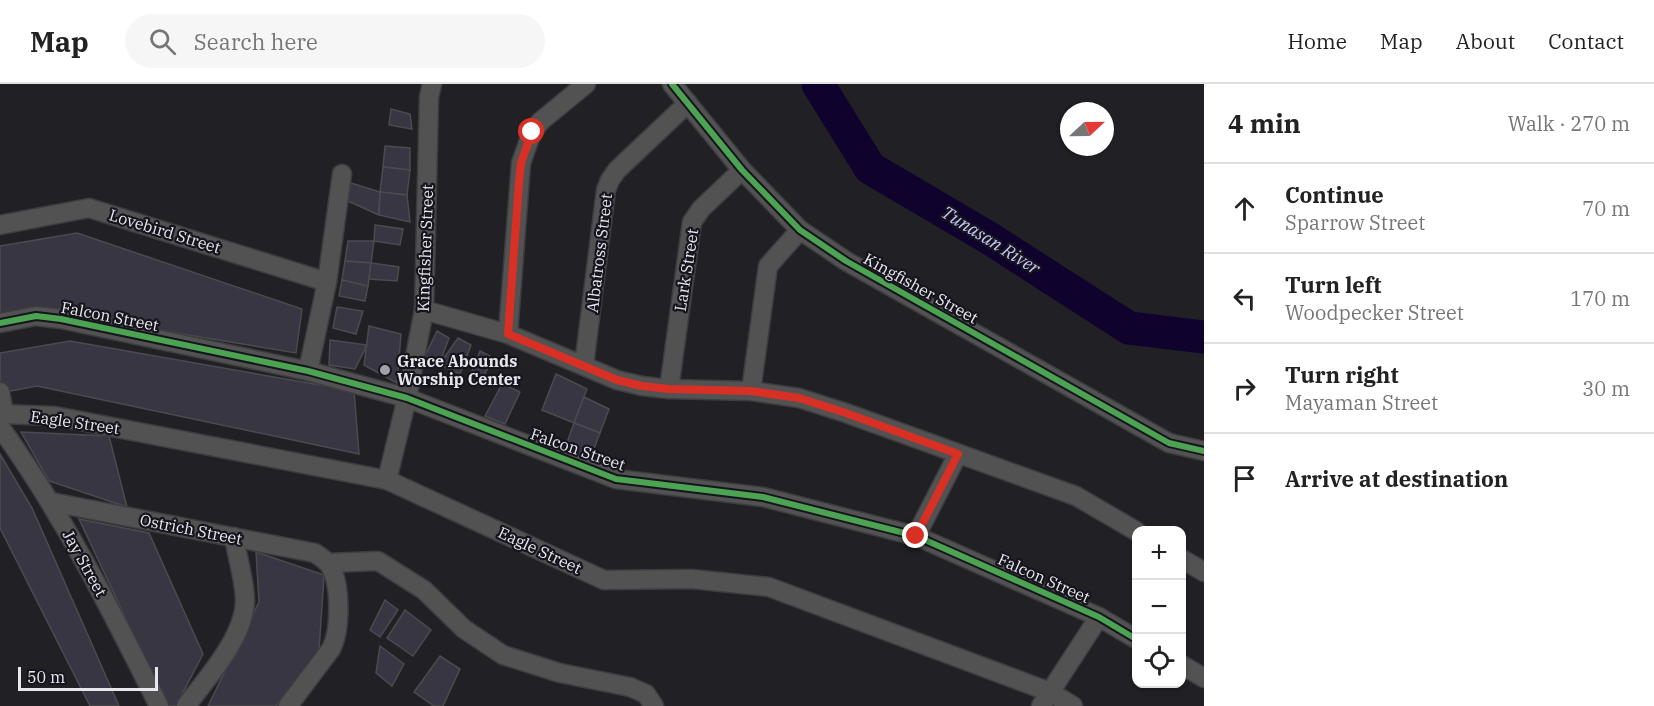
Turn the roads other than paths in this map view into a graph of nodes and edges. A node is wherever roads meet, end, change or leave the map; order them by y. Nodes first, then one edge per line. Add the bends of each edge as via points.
1 (432, 84) edge
2 (586, 84) edge
3 (672, 84) edge
4 (688, 103) junction
5 (742, 170) junction
6 (342, 174) dead end
7 (0, 225) edge
8 (800, 230) junction
9 (327, 282) junction
10 (424, 310) junction
11 (0, 323) edge
12 (508, 334) junction
13 (584, 365) junction
14 (308, 371) junction
15 (669, 389) junction
16 (751, 391) junction
17 (0, 392) edge
18 (407, 398) junction
19 (1, 418) edge
20 (1204, 452) edge
21 (958, 454) junction
22 (387, 480) junction
23 (51, 502) junction
24 (1132, 528) edge
25 (916, 536) junction
26 (234, 537) junction
27 (1186, 561) edge
28 (328, 562) junction
29 (1204, 572) edge
30 (1099, 617) junction
31 (1132, 636) edge
32 (1186, 667) edge
33 (1204, 678) edge
34 (1046, 699) edge
35 (159, 706) edge
36 (186, 706) edge
37 (288, 706) edge
38 (654, 706) edge
39 (1073, 706) edge

1 - 10 street, Kingfisher Street
2 - 12 street via 532,132 521,163
3 - 4 street, Kingfisher Street
4 - 5 street, Kingfisher Street
4 - 13 street, Albatross Street via 617,170 606,190
5 - 8 street, Kingfisher Street
5 - 15 street, Lark Street via 692,222
6 - 9 street
7 - 9 street, Lovebird Street via 89,208
8 - 16 street via 768,266
8 - 20 street, Kingfisher Street via 846,261 1169,443
9 - 14 street
10 - 12 street
10 - 18 street, Kingfisher Street
11 - 14 street, Falcon Street via 36,316 61,319
12 - 13 street
13 - 15 street via 617,380
14 - 18 street, Falcon Street
15 - 16 street
16 - 21 street via 799,398
17 - 19 street
18 - 22 street, Kingfisher Street
18 - 25 street, Falcon Street via 616,479 763,497
19 - 22 street, Eagle Street via 55,416
19 - 23 street, Jay Street
21 - 24 street via 1076,496
21 - 25 street
22 - 34 street, Eagle Street via 604,580 692,579 769,587
23 - 26 street, Ostrich Street
23 - 35 street, Jay Street
25 - 30 street, Falcon Street
26 - 28 street, Ostrich Street via 315,554
26 - 36 street via 244,614 227,650
27 - 29 street
28 - 37 street via 335,576 336,640
28 - 38 street via 378,561 424,590 464,628 503,655 560,673 630,687 646,694
30 - 31 street, Falcon Street
30 - 34 street
32 - 33 street
34 - 39 street, Eagle Street

